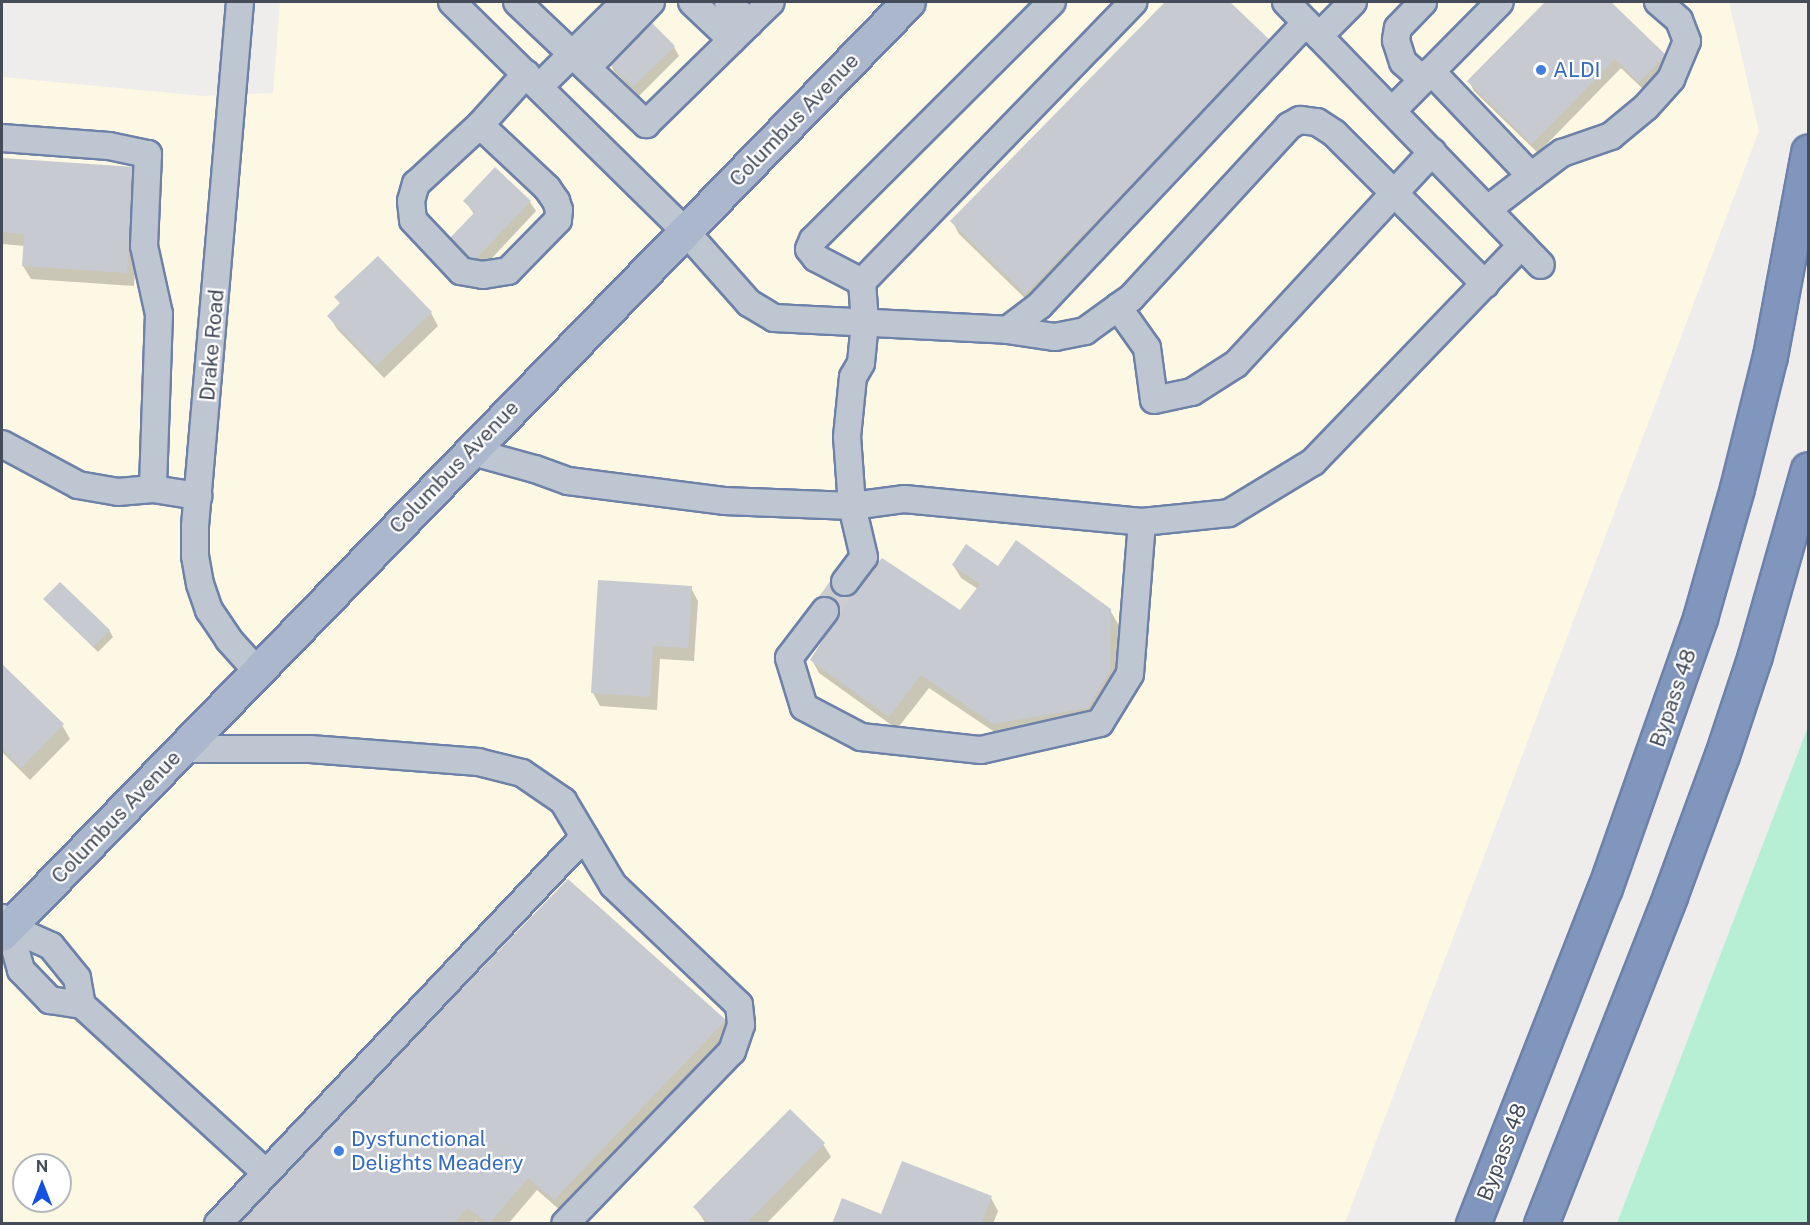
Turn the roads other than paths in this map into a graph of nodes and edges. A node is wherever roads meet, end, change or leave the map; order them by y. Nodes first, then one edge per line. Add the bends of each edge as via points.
1 (240, 2) edge
2 (452, 2) edge
3 (517, 2) edge
4 (651, 2) edge
5 (692, 2) edge
6 (728, 2) edge
7 (771, 2) edge
8 (909, 2) edge
9 (1052, 2) edge
10 (1133, 2) edge
11 (1286, 2) edge
12 (1353, 2) edge
13 (1423, 2) edge
14 (1500, 2) edge
15 (1658, 2) edge
16 (615, 5) edge
17 (1313, 29) junction
18 (741, 31) junction
19 (579, 61) junction
20 (1427, 75) junction
21 (532, 81) junction
22 (1392, 111) junction
23 (480, 125) junction
24 (2, 138) edge
25 (1432, 152) junction
26 (1809, 152) edge
27 (1531, 176) junction
28 (1395, 193) junction
29 (1488, 209) junction
30 (686, 232) junction
31 (1522, 245) junction
32 (1541, 265) dead end
33 (862, 282) junction
34 (1485, 284) junction
35 (1118, 307) junction
36 (865, 322) junction
37 (1007, 330) junction
38 (2, 444) edge
39 (469, 451) junction
40 (1809, 470) edge
41 (153, 489) junction
42 (198, 496) junction
43 (852, 506) junction
44 (1142, 522) junction
45 (846, 582) tunnel mouth
46 (825, 611) tunnel mouth
47 (257, 671) junction
48 (181, 749) junction
49 (584, 837) junction
50 (4, 926) edge
51 (82, 1005) junction
52 (266, 1173) junction
53 (218, 1224) edge
54 (565, 1224) edge
55 (1473, 1224) edge
56 (1541, 1224) edge

1 - 42 street, Drake Road
2 - 21 street
3 - 19 street
4 - 19 street
5 - 18 street
6 - 18 street
7 - 18 street
8 - 30 main road, Columbus Avenue
9 - 33 street via 813,240 809,249 816,258
10 - 33 street
11 - 17 street
12 - 17 street
13 - 20 street via 1398,28 1396,40 1403,62
14 - 20 street
15 - 27 street via 1679,20 1687,41 1671,79 1646,107 1611,136 1562,153
16 - 19 street
17 - 22 street
17 - 37 street via 1040,305
18 - 19 street via 646,124
19 - 21 street
20 - 22 street
20 - 27 street
21 - 23 street
21 - 30 street
22 - 25 street
23 - 23 street via 416,184 411,201 413,220 461,271 483,275 508,271 558,220 559,210 547,188
24 - 41 street via 148,153 144,246 159,314
25 - 28 street
25 - 29 street
26 - 55 highway, Bypass 48 via 1770,356 1700,618 1605,888
27 - 29 street
28 - 34 street
28 - 35 street via 1334,133 1317,122 1300,120 1289,126 1131,298
28 - 35 street via 1236,364 1192,392 1154,400 1148,348
29 - 31 street
30 - 36 street via 749,303 774,318
30 - 39 main road, Columbus Avenue
31 - 32 street
31 - 34 street
33 - 36 street
34 - 44 street via 1313,462 1229,513
35 - 37 street via 1084,331 1055,337
36 - 37 street
36 - 43 street via 861,363 853,377 847,437
38 - 41 street via 78,485 118,492
39 - 43 street via 568,481 724,501
39 - 47 main road, Columbus Avenue
40 - 56 highway via 1722,755
41 - 42 street
42 - 47 street, Drake Road via 195,556 204,598 229,640
43 - 44 street via 904,499
43 - 45 street via 864,557
44 - 46 street via 1130,674 1100,723 981,750 861,737 804,707 789,658
47 - 48 main road, Columbus Avenue
48 - 49 street via 310,750 478,762 522,773 563,801
48 - 50 main road, Columbus Avenue
49 - 52 street
49 - 54 street via 613,885 739,1005 741,1025 732,1051
50 - 51 street via 51,946 77,978
50 - 51 street via 21,970 50,1000
51 - 52 street
52 - 53 street

